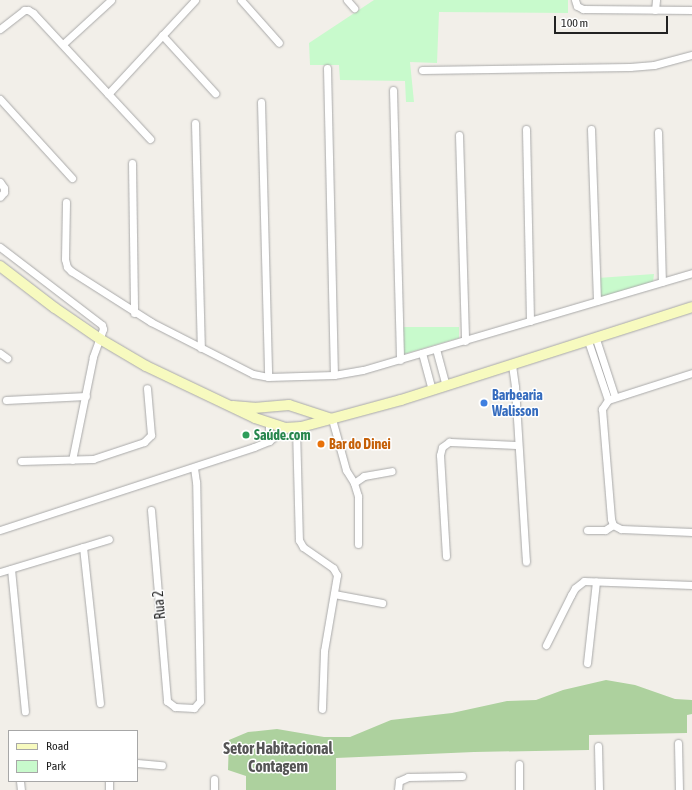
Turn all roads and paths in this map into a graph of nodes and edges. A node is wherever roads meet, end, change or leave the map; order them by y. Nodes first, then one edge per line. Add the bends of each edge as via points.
1 (111, 0) edge
2 (195, 0) edge
3 (241, 0) edge
4 (347, 0) edge
5 (575, 0) edge
6 (656, 0) edge
7 (354, 8) dead end
8 (656, 10) junction
9 (692, 10) edge
10 (0, 29) edge
11 (162, 35) junction
12 (279, 43) dead end
13 (64, 44) junction
14 (692, 55) edge
15 (327, 68) dead end
16 (422, 70) dead end
17 (393, 90) dead end
18 (108, 94) junction
19 (215, 94) dead end
20 (0, 99) edge
21 (261, 102) dead end
22 (195, 123) dead end
23 (526, 129) dead end
24 (591, 129) dead end
25 (658, 132) dead end
26 (458, 135) dead end
27 (150, 139) dead end
28 (132, 163) dead end
29 (72, 178) dead end
30 (0, 182) edge
31 (0, 197) edge
32 (66, 202) dead end
33 (0, 247) edge
34 (0, 266) edge
35 (692, 273) edge
36 (662, 282) junction
37 (596, 301) junction
38 (692, 307) edge
39 (134, 313) junction
40 (530, 321) junction
41 (100, 339) junction
42 (592, 340) junction
43 (465, 341) junction
44 (201, 348) junction
45 (436, 349) junction
46 (0, 353) edge
47 (422, 353) junction
48 (6, 358) dead end
49 (400, 360) junction
50 (512, 365) junction
51 (692, 373) edge
52 (334, 375) junction
53 (268, 377) junction
54 (446, 386) junction
55 (147, 388) dead end
56 (432, 390) junction
57 (86, 396) junction
58 (612, 399) junction
59 (6, 400) dead end
60 (227, 406) junction
61 (272, 406) junction
62 (299, 408) junction
63 (332, 419) junction
64 (269, 423) junction
65 (299, 427) junction
66 (284, 428) junction
67 (269, 441) junction
68 (518, 445) junction
69 (72, 460) junction
70 (21, 461) dead end
71 (194, 468) junction
72 (392, 471) dead end
73 (354, 483) junction
74 (151, 510) dead end
75 (613, 525) junction
76 (0, 530) edge
77 (587, 530) dead end
78 (692, 532) edge
79 (110, 539) dead end
80 (358, 544) dead end
81 (83, 547) junction
82 (446, 556) dead end
83 (526, 562) dead end
84 (1, 569) edge
85 (11, 569) junction
86 (596, 581) junction
87 (692, 585) edge
88 (334, 594) junction
89 (382, 603) dead end
90 (546, 645) dead end
91 (587, 663) dead end
92 (100, 703) dead end
93 (322, 709) dead end
94 (25, 711) dead end
95 (678, 743) dead end
96 (598, 746) dead end
97 (138, 764) edge
98 (519, 764) dead end
99 (162, 765) dead end
100 (462, 776) dead end
101 (214, 779) dead end
102 (214, 790) edge
103 (398, 790) edge
104 (519, 790) edge
105 (599, 790) edge
106 (679, 790) edge

1 - 13 street
2 - 11 street
3 - 12 street
4 - 7 street
5 - 8 street via 577,6 583,9
6 - 8 street
8 - 9 street
10 - 13 street via 19,13 28,10
11 - 18 street
11 - 19 street
13 - 18 street
14 - 16 street via 630,68
15 - 52 street
17 - 49 street
18 - 27 street
20 - 29 street
21 - 53 street
22 - 44 street
23 - 40 street
24 - 37 street
25 - 36 street
26 - 43 street
28 - 39 street
30 - 31 street via 4,192
32 - 39 street via 67,267
33 - 41 street via 98,321 103,329
34 - 41 main road
35 - 36 street
36 - 37 street
37 - 40 street
38 - 42 main road
39 - 44 street
40 - 43 street
41 - 57 street via 93,357
41 - 60 main road via 146,366
42 - 50 main road
42 - 58 street
43 - 45 street
44 - 53 street via 253,374
45 - 47 street
45 - 54 street
46 - 48 street
47 - 49 street
47 - 56 street
49 - 52 street
50 - 54 main road
50 - 68 street
51 - 58 street
52 - 53 street
54 - 56 main road
55 - 69 street via 151,435 149,439 100,458
56 - 63 main road
57 - 59 street
57 - 69 street
58 - 75 street via 602,409
60 - 61 main road
60 - 64 main road
61 - 62 main road via 289,405
61 - 64 main road via 268,414
62 - 63 main road
62 - 65 main road via 305,417
63 - 65 main road
63 - 73 street via 346,470
64 - 66 main road
64 - 67 street
65 - 66 main road
65 - 88 street via 299,540 303,547 336,571
66 - 67 street
67 - 71 street
68 - 82 street via 448,442 442,447 440,455
68 - 83 street
69 - 70 street
71 - 74 street, Rua 2 via 200,701 198,706 190,709 175,708 167,701
71 - 76 street
72 - 73 street via 364,476
73 - 80 street via 358,496
75 - 77 street via 605,530
75 - 78 street via 620,529
79 - 81 street
81 - 85 street
81 - 92 street
84 - 85 street
85 - 94 street
86 - 87 street
86 - 90 street via 584,581 575,588
86 - 91 street
88 - 89 street
88 - 93 street via 324,651
95 - 106 street
96 - 105 street
97 - 99 street
98 - 104 street
100 - 103 street via 408,777 399,781
101 - 102 street

